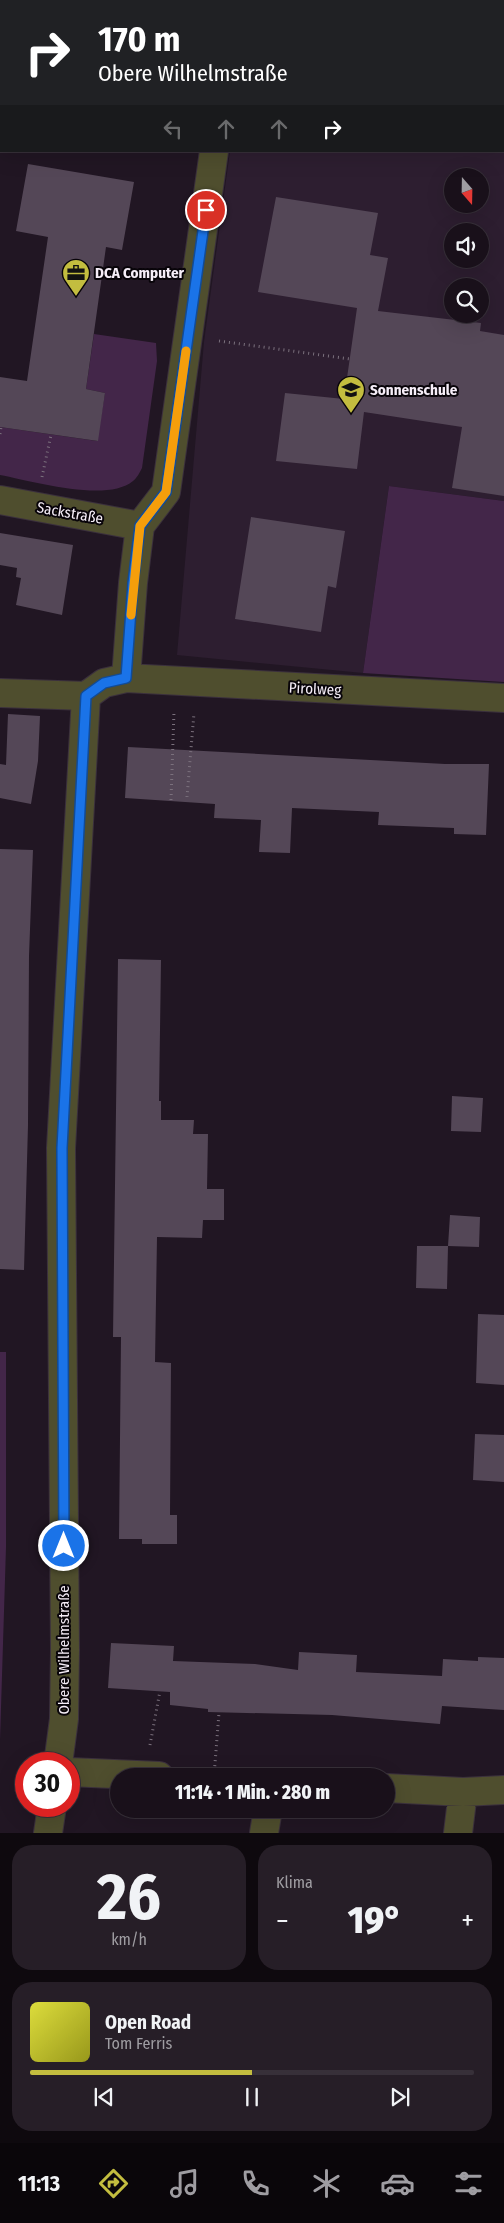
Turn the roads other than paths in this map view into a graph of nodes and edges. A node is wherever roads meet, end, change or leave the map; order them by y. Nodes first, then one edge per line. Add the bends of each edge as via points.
1 (214, 152) edge
2 (0, 500) edge
3 (140, 526) junction
4 (126, 678) junction
5 (0, 693) edge
6 (86, 696) junction
7 (504, 698) edge
8 (60, 1752) edge
9 (80, 1773) edge
10 (110, 1774) edge
11 (395, 1788) edge
12 (504, 1790) edge
13 (463, 1792) junction
14 (50, 1817) edge
15 (266, 1818) edge
16 (48, 1833) edge
17 (264, 1833) edge
18 (458, 1833) edge

1 - 3 street via 166,492
2 - 3 street, Sackstraße
3 - 4 street
4 - 6 street via 104,683
4 - 7 street, Pirolweg
5 - 6 street
6 - 8 street, Obere Wilhelmstraße via 62,1148 65,1650 64,1719
9 - 10 street
11 - 13 street
12 - 13 street
13 - 18 street
14 - 16 street
15 - 17 street

